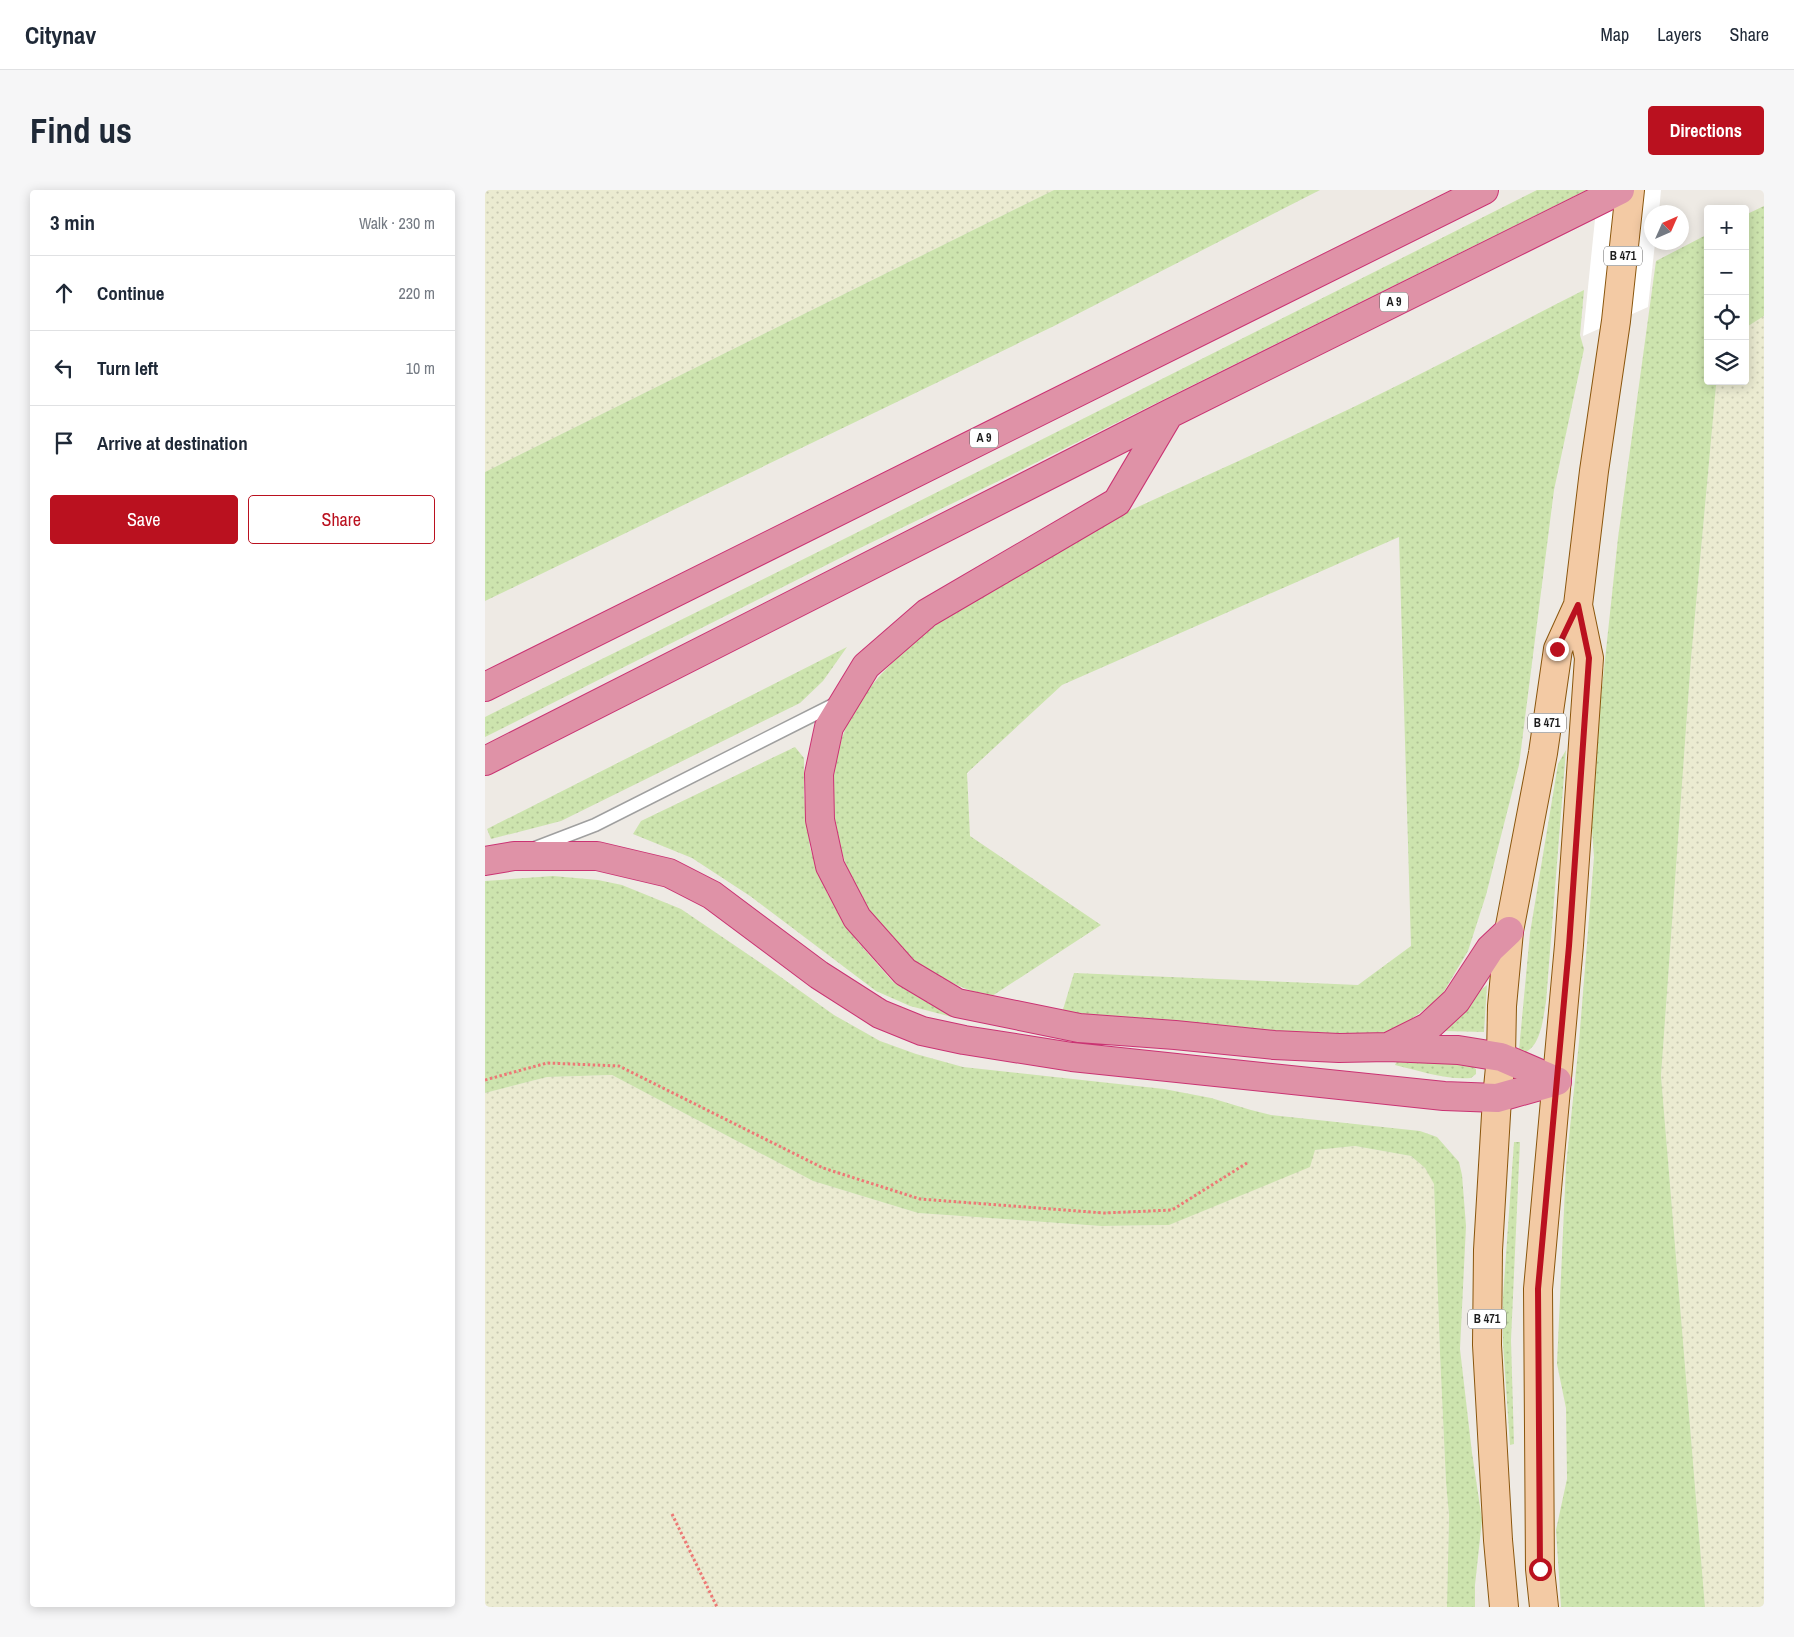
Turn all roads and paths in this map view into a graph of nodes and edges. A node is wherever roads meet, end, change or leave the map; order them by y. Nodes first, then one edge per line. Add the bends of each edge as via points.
1 (1484, 190) edge
2 (1620, 190) edge
3 (1630, 190) edge
4 (1169, 414) junction
5 (1578, 605) junction
6 (485, 687) edge
7 (848, 698) junction
8 (485, 761) edge
9 (514, 856) junction
10 (485, 861) edge
11 (1509, 931) junction
12 (1388, 1047) junction
13 (1501, 1058) junction
14 (485, 1080) edge
15 (1557, 1081) junction
16 (1497, 1098) junction
17 (1247, 1163) dead end
18 (672, 1514) dead end
19 (717, 1607) edge
20 (1504, 1607) edge
21 (1544, 1607) edge

1 - 6 highway, A 9
2 - 4 highway, A 9
3 - 5 main road, B 471
4 - 7 highway via 1117,502 927,613 866,666
4 - 8 highway, A 9
5 - 11 main road, B 471 via 1557,649 1543,752
5 - 15 main road, B 471 via 1589,658
7 - 9 lane via 595,825
7 - 12 highway via 829,727 819,774 820,820 830,866 857,918 905,972 957,1003 1079,1028 1274,1045
9 - 10 highway
9 - 16 highway via 597,856 669,873 712,895 819,975 881,1014 922,1031 1073,1057 1444,1096
11 - 12 highway via 1490,949 1449,1008 1428,1027
11 - 13 main road, B 471
12 - 13 highway via 1459,1050
13 - 15 highway
13 - 16 main road, B 471
14 - 17 path via 547,1063 619,1066 823,1168 920,1199 1104,1213 1172,1210
15 - 16 highway
15 - 21 main road, B 471 via 1538,1289 1540,1569
16 - 20 main road, B 471 via 1488,1250 1487,1345
18 - 19 path

